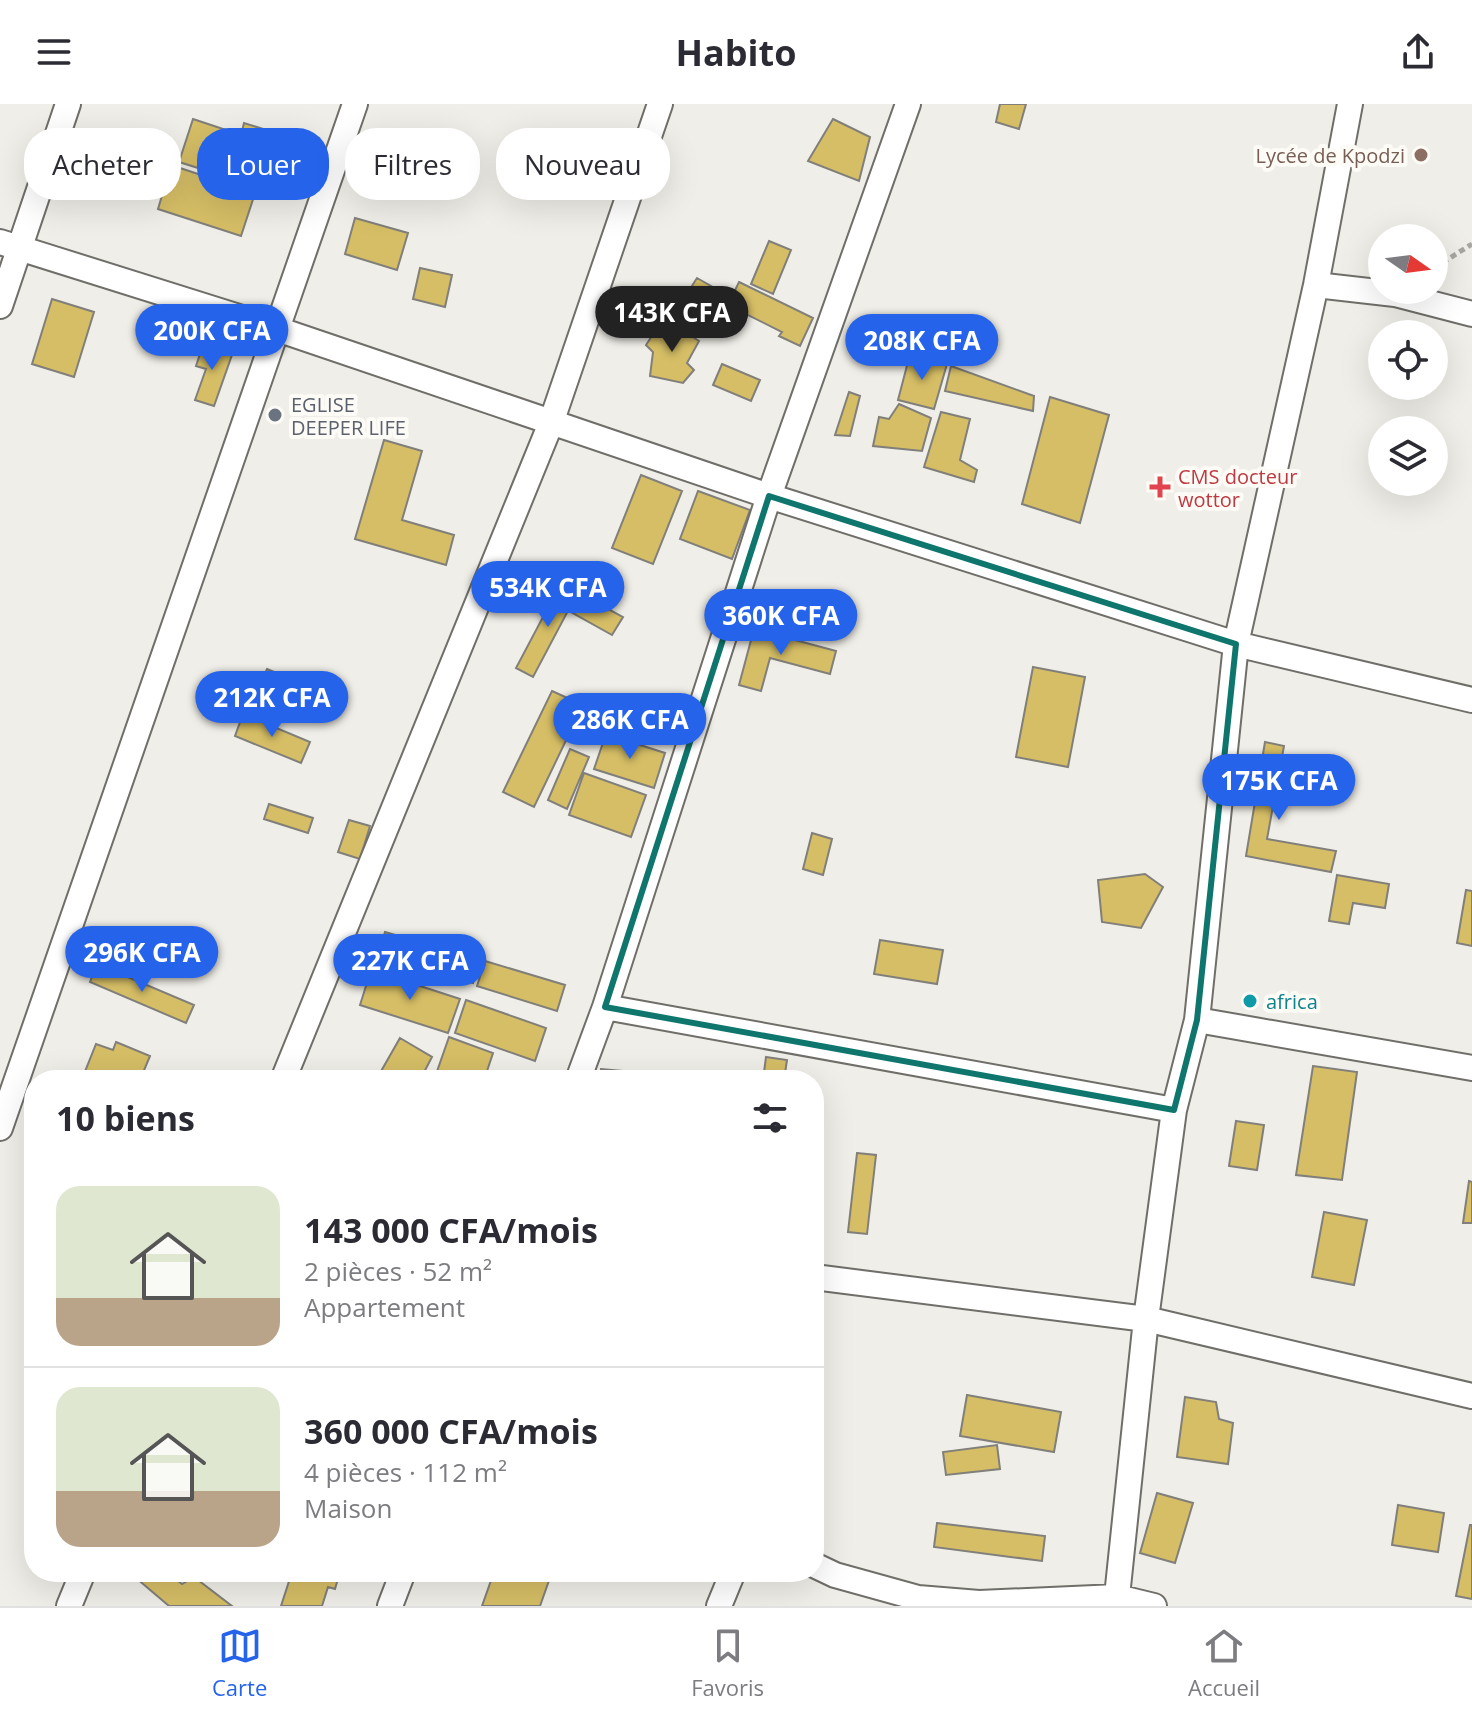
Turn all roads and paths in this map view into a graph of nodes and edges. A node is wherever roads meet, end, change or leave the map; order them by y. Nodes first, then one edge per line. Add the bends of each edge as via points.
1 (68, 104) edge
2 (355, 104) edge
3 (660, 104) edge
4 (908, 104) edge
5 (1348, 105) edge
6 (1472, 244) edge
7 (10, 245) edge
8 (1448, 259) edge
9 (1316, 285) junction
10 (0, 306) edge
11 (1472, 314) edge
12 (277, 329) junction
13 (551, 423) junction
14 (769, 496) junction
15 (1236, 644) junction
16 (1472, 700) edge
17 (605, 1007) junction
18 (1197, 1020) junction
19 (1472, 1068) edge
20 (287, 1070) edge
21 (582, 1070) edge
22 (1174, 1110) junction
23 (0, 1128) edge
24 (824, 1278) edge
25 (1146, 1319) junction
26 (1472, 1396) edge
27 (824, 1570) edge
28 (79, 1582) edge
29 (399, 1582) edge
30 (729, 1582) edge
31 (1117, 1602) edge
32 (69, 1606) edge
33 (390, 1606) edge
34 (719, 1606) edge
35 (1154, 1606) edge

1 - 7 street
2 - 12 street
3 - 13 street
4 - 14 street
5 - 9 street
6 - 8 path
7 - 10 street
7 - 12 street
9 - 11 street via 1395,294
9 - 15 street
12 - 13 street
12 - 23 street
13 - 14 street
13 - 20 street
14 - 15 street
14 - 17 street
15 - 16 street
15 - 18 street
17 - 21 street
17 - 22 street
18 - 19 street
18 - 22 street
22 - 25 street
24 - 25 street
25 - 26 street
25 - 31 street
27 - 31 street via 918,1598
28 - 32 street
29 - 33 street
30 - 34 street
31 - 35 street

